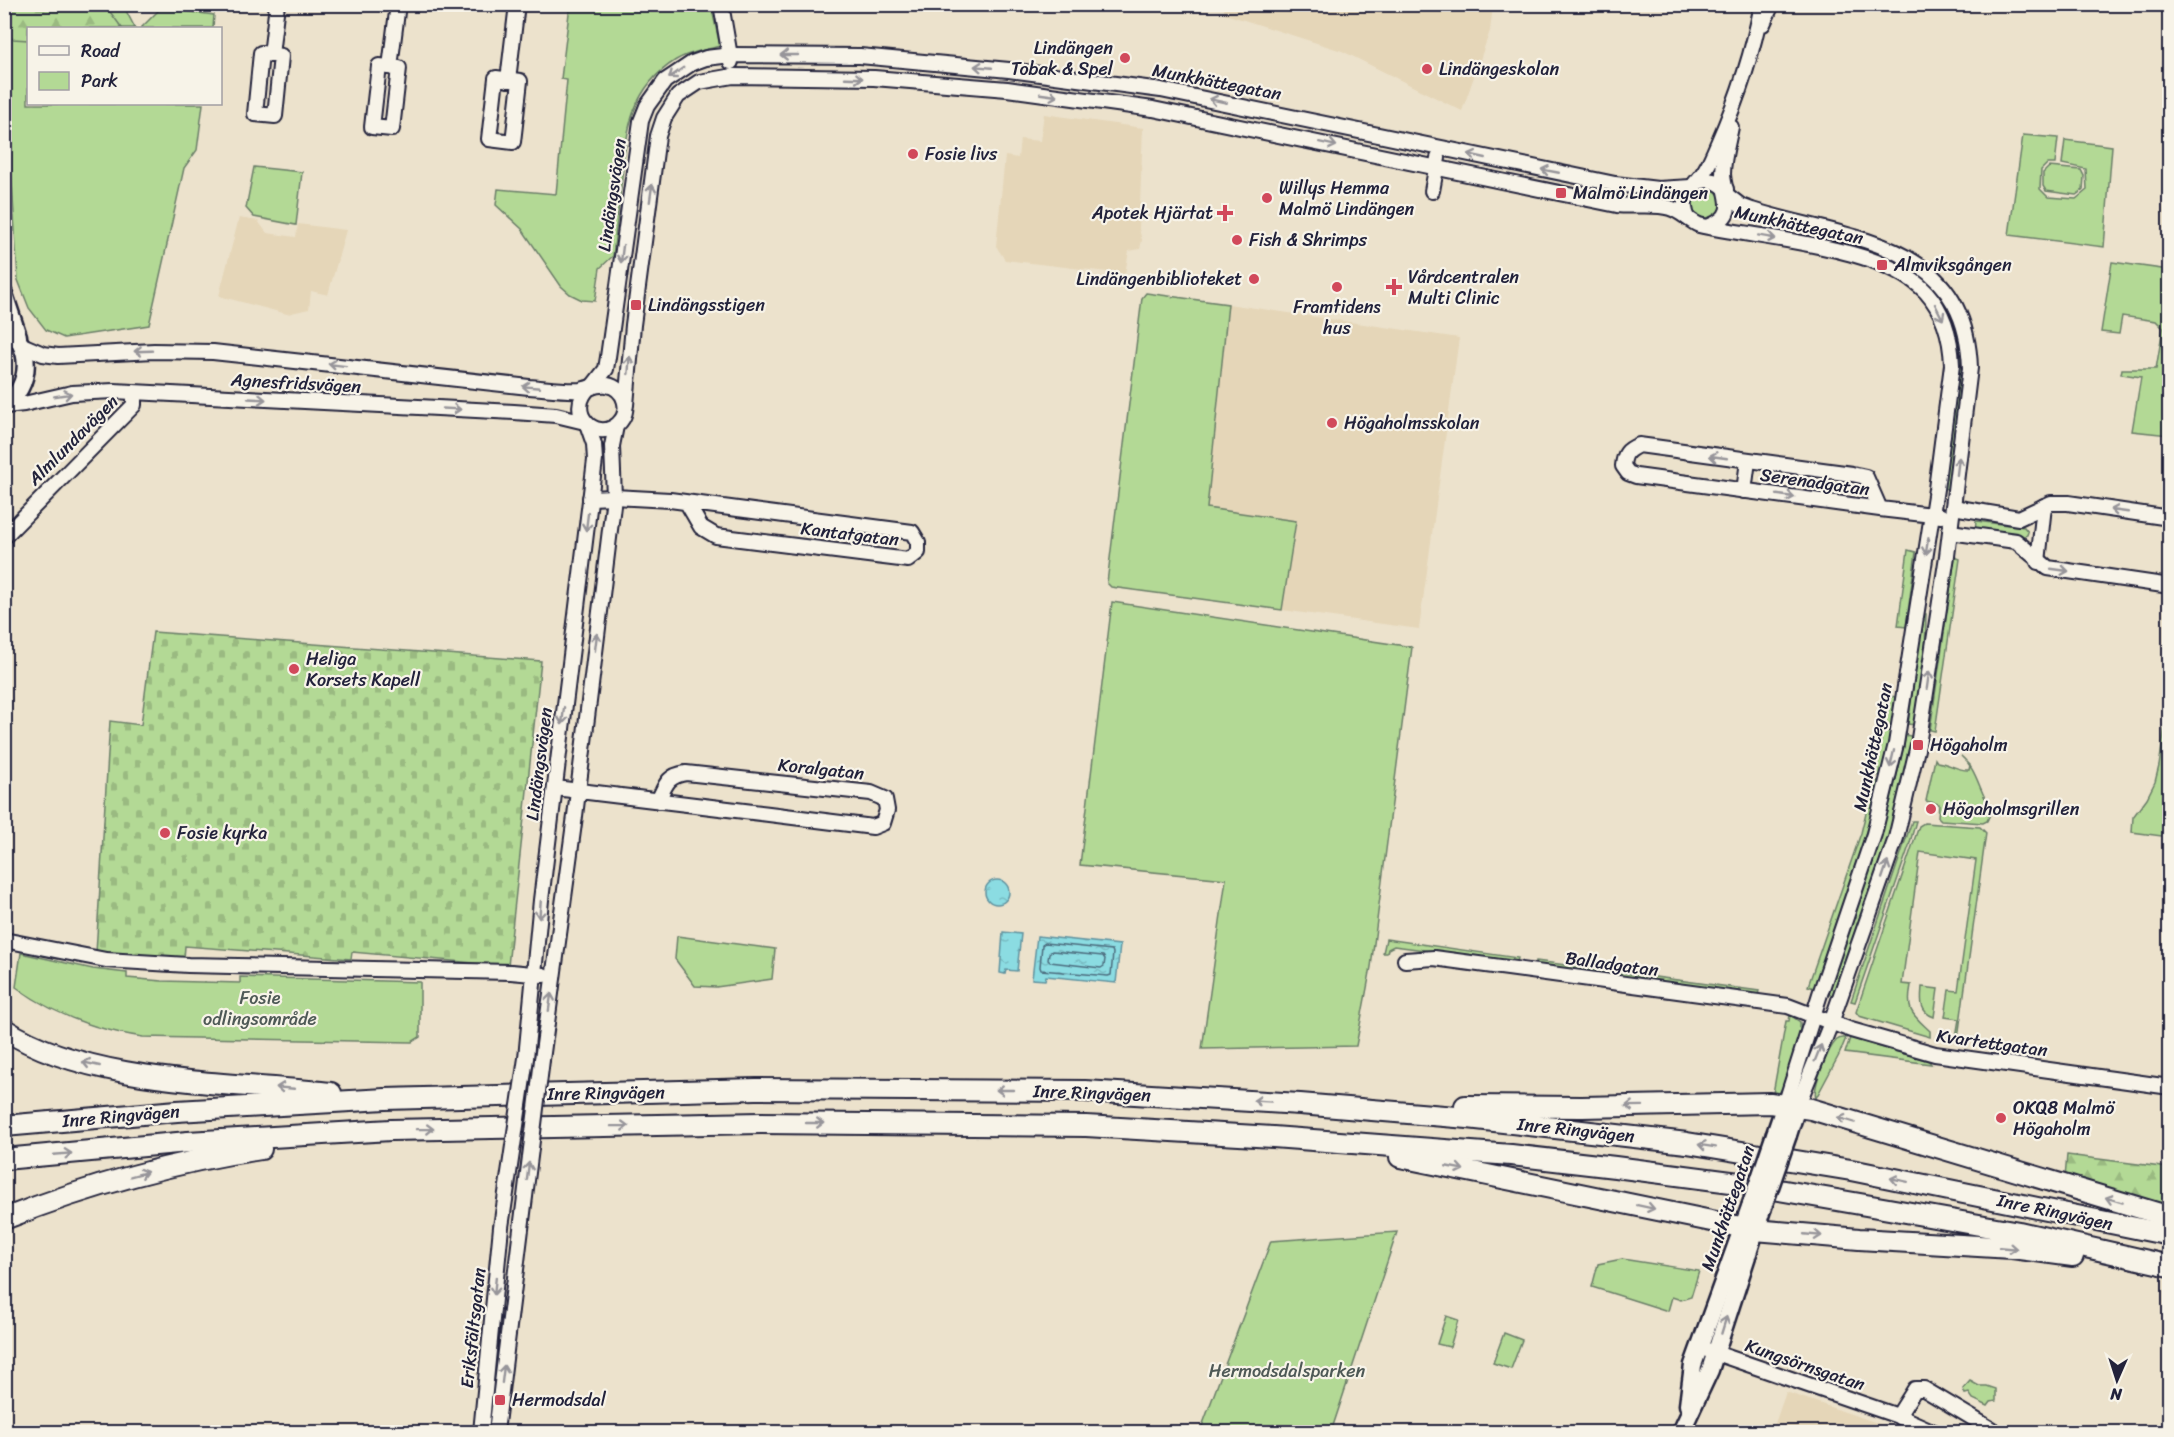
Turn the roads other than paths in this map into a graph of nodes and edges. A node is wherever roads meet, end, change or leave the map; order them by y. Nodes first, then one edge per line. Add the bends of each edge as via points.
1 (277, 4) edge
2 (398, 4) edge
3 (517, 4) edge
4 (721, 4) edge
5 (1762, 4) edge
6 (1772, 4) edge
7 (1755, 40) junction
8 (272, 55) dead end
9 (730, 55) junction
10 (390, 67) dead end
11 (733, 76) junction
12 (508, 80) junction
13 (1734, 106) junction
14 (1440, 147) junction
15 (1436, 167) junction
16 (1693, 185) junction
17 (1432, 192) dead end
18 (1727, 193) junction
19 (1688, 218) junction
20 (1710, 226) junction
21 (4, 294) edge
22 (4, 326) edge
23 (21, 343) junction
24 (591, 388) junction
25 (134, 393) junction
26 (626, 405) junction
27 (5, 406) edge
28 (586, 423) junction
29 (616, 426) junction
30 (1748, 461) junction
31 (1744, 491) junction
32 (614, 497) junction
33 (590, 498) junction
34 (687, 503) junction
35 (2044, 506) junction
36 (1880, 509) junction
37 (1952, 512) junction
38 (1932, 514) junction
39 (2019, 518) junction
40 (2169, 518) edge
41 (1950, 532) junction
42 (2041, 535) junction
43 (4, 537) edge
44 (2016, 541) junction
45 (2038, 562) junction
46 (2169, 586) edge
47 (555, 788) junction
48 (578, 791) junction
49 (658, 801) junction
50 (4, 940) edge
51 (1406, 960) dead end
52 (534, 974) junction
53 (554, 976) junction
54 (1813, 1016) junction
55 (1831, 1023) junction
56 (4, 1029) edge
57 (2169, 1087) edge
58 (385, 1099) junction
59 (1300, 1104) junction
60 (1791, 1106) junction
61 (519, 1111) joint
62 (4, 1126) edge
63 (391, 1130) junction
64 (1273, 1137) junction
65 (4, 1160) edge
66 (2169, 1217) edge
67 (4, 1220) edge
68 (1749, 1229) junction
69 (2169, 1234) edge
70 (2169, 1266) edge
71 (2169, 1274) edge
72 (1700, 1347) junction
73 (1716, 1353) junction
74 (1898, 1416) junction
75 (1684, 1425) edge
76 (481, 1432) edge
77 (496, 1432) edge
78 (1934, 1432) edge
79 (1996, 1432) edge

1 - 8 street
2 - 10 street
3 - 12 street
4 - 9 street
5 - 7 street
6 - 7 street
7 - 13 street
9 - 11 street
14 -> 9 street, Munkhättegatan via 1205,98 1021,71 860,56
9 -> 24 street, Lindängsvägen via 706,58 678,71 665,81 647,106 639,135 606,369
11 -> 15 street, Munkhättegatan via 874,78 1007,89 1196,117
26 -> 11 street via 658,136 664,118 689,87
12 - 12 street via 496,78 489,139 513,142 520,81
13 - 16 street via 1710,162
13 - 18 street via 1724,166
14 - 15 street
16 -> 14 street, Munkhättegatan via 1640,188
15 - 17 street
15 - 19 street, Munkhättegatan via 1617,205 1664,206
16 - 18 street, Munkhättegatan via 1710,180
16 - 19 street via 1685,204
18 - 20 street, Munkhättegatan via 1726,213
37 -> 18 street, Munkhättegatan via 1970,368 1962,319 1950,296 1932,274 1908,257 1752,210
19 - 20 street, Munkhättegatan
20 -> 38 street, Munkhättegatan via 1840,251 1882,264 1926,292 1948,333 1952,365
21 - 23 main road
22 - 23 main road
24 -> 23 street, Agnesfridsvägen via 482,383 213,352 58,356 43,354
23 - 27 main road via 26,358 25,378 20,391
24 - 26 street via 612,386
24 - 28 street, Lindängsvägen via 580,402
27 -> 25 street, Agnesfridsvägen via 72,393
25 -> 28 street, Agnesfridsvägen via 514,412 556,415
25 - 43 street, Almlundavägen via 134,405
26 - 29 street via 624,417
28 - 29 street via 601,430
28 - 33 street, Lindängsvägen via 596,452
29 - 32 street via 612,446
30 - 31 street, Serenadgatan
30 -> 31 street, Serenadgatan via 1639,445 1624,456 1623,466 1636,476
30 - 36 street, Serenadgatan via 1866,477
31 -> 36 street, Serenadgatan
32 - 33 street, Kantatgatan
32 - 34 street, Kantatgatan
48 -> 32 street
33 -> 47 street, Lindängsvägen
34 - 34 street, Kantatgatan via 912,532 918,552 908,560 716,536 701,527
35 - 39 street
40 -> 35 street via 2068,503
35 - 42 street
36 - 38 street, Serenadgatan
37 - 38 street, Serenadgatan
37 - 39 street, Serenadgatan
37 - 41 street, Munkhättegatan
38 -> 54 street, Munkhättegatan via 1890,771 1874,834
39 - 42 street, Serenadgatan
41 - 44 street
55 -> 41 street, Munkhättegatan via 1899,827 1918,745
42 - 44 street
42 - 45 street
44 - 45 street
45 -> 46 street via 2048,568
47 - 48 street, Koralgatan
47 -> 52 street, Lindängsvägen
48 - 49 street, Koralgatan
48 - 53 street
49 - 49 street, Koralgatan via 873,827 882,823 887,810 885,799 871,793 686,773 674,775
50 - 52 street via 118,961
51 - 54 street, Balladgatan via 1434,958 1753,1001 1788,1006
52 - 53 street
52 - 61 street, Lindängsvägen, bridge
77 -> 53 street, Eriksfältsgatan, bridge
54 - 55 street, Kvartettgatan
54 - 60 street, Munkhättegatan
55 - 57 street, Kvartettgatan via 1935,1054
60 -> 55 street, Munkhättegatan
58 -> 56 highway via 138,1074 50,1052
59 -> 58 highway, Inre Ringvägen via 1085,1091 756,1089
58 - 62 highway, Inre Ringvägen
60 -> 59 highway
69 -> 59 highway, Inre Ringvägen via 1744,1151 1468,1118
66 -> 60 highway
60 - 68 main road, Munkhättegatan, bridge
61 -> 76 street, Eriksfältsgatan, bridge via 501,1227
63 -> 64 highway, Inre Ringvägen via 773,1123 1086,1126
65 -> 63 highway, Inre Ringvägen via 188,1142
67 -> 63 highway via 84,1190 185,1161
64 -> 68 highway via 1477,1172
64 - 70 highway, Inre Ringvägen via 1511,1155 1739,1183 2019,1232
68 -> 71 highway via 2012,1248
68 - 72 main road, Munkhättegatan
73 -> 68 main road, Munkhättegatan
72 - 73 street, Kungsörnsgatan
72 - 75 main road, Munkhättegatan via 1693,1365
73 - 74 street, Kungsörnsgatan
73 - 75 main road, Munkhättegatan
74 - 78 street, Kungsörnsgatan
74 - 79 street via 1915,1389 1924,1389

